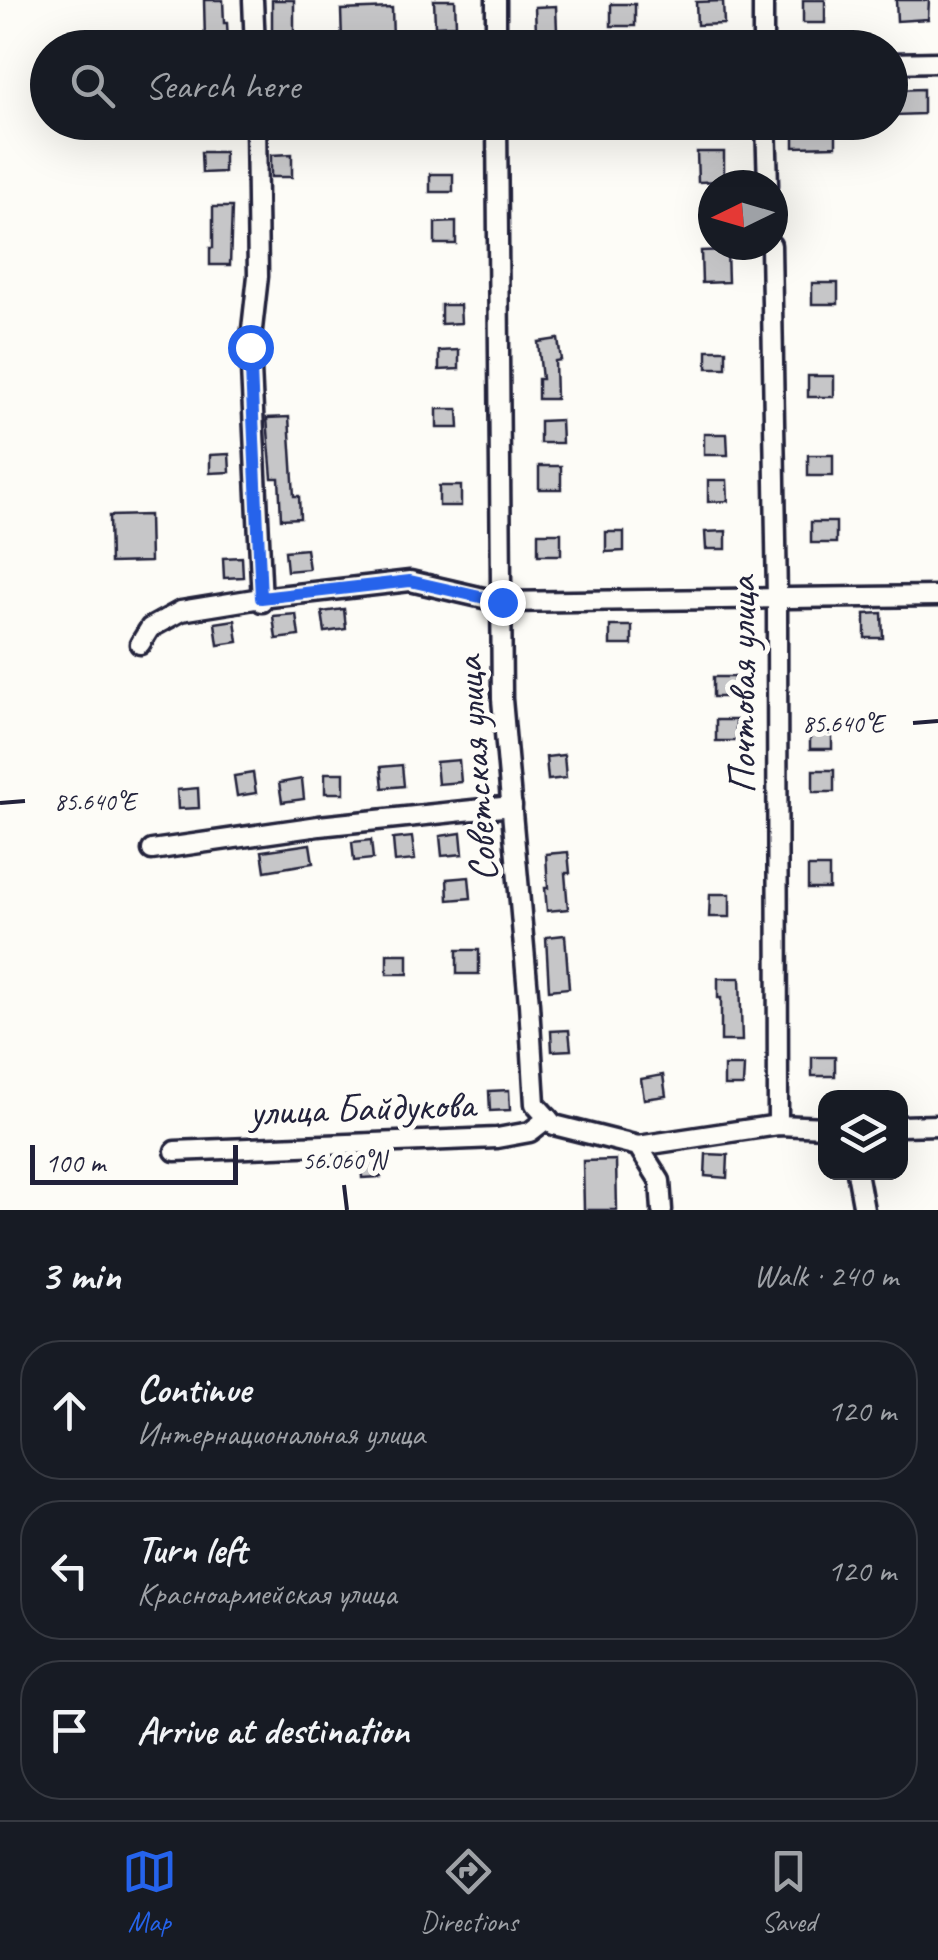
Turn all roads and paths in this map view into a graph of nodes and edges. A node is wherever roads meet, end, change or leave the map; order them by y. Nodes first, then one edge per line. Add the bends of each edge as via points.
1 (253, 0) edge
2 (496, 0) edge
3 (763, 0) edge
4 (254, 30) edge
5 (496, 30) edge
6 (763, 30) edge
7 (938, 62) edge
8 (908, 63) edge
9 (256, 140) edge
10 (497, 140) edge
11 (767, 140) edge
12 (768, 170) edge
13 (771, 260) edge
14 (938, 596) edge
15 (261, 600) junction
16 (777, 600) junction
17 (502, 602) junction
18 (140, 644) dead end
19 (512, 806) junction
20 (152, 850) dead end
21 (548, 1118) junction
22 (778, 1125) junction
23 (908, 1126) edge
24 (938, 1126) edge
25 (818, 1127) edge
26 (638, 1146) junction
27 (175, 1151) dead end
28 (859, 1180) edge
29 (662, 1210) edge
30 (864, 1210) edge

1 - 4 street
2 - 5 street
3 - 6 street
7 - 8 street
9 - 15 street via 258,276 250,347
10 - 17 street, Советская улица
11 - 12 street
13 - 16 street, Почтовая улица
14 - 16 street
15 - 17 street via 410,581
15 - 18 street via 180,610 150,628
16 - 17 street
16 - 22 street, Почтовая улица
17 - 19 street, Советская улица
19 - 20 street
19 - 21 street, Советская улица via 534,1104
21 - 26 street
21 - 27 street, улица Байдукова via 530,1132 498,1138
22 - 25 street
22 - 26 street
23 - 24 street
26 - 29 street via 660,1181
28 - 30 street

